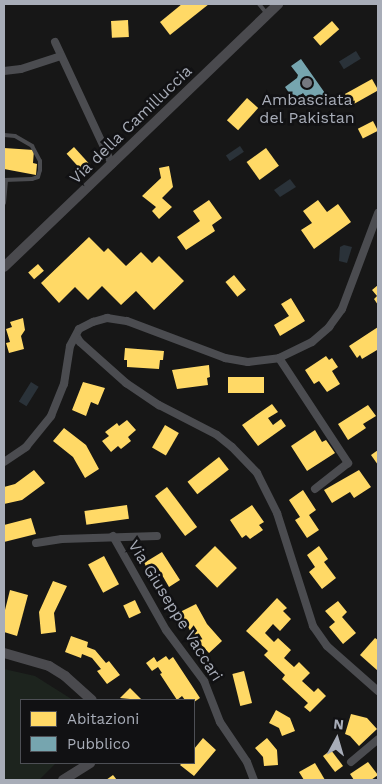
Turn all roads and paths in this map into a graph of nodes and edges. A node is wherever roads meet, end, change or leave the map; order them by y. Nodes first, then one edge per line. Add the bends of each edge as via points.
1 (260, 4) edge
2 (278, 4) edge
3 (268, 14) junction
4 (55, 42) dead end
5 (62, 56) junction
6 (4, 71) edge
7 (4, 135) edge
8 (112, 164) junction
9 (5, 180) edge
10 (4, 203) edge
11 (377, 218) edge
12 (4, 267) edge
13 (77, 337) junction
14 (279, 358) junction
15 (4, 462) edge
16 (315, 489) dead end
17 (113, 536) junction
18 (157, 536) dead end
19 (36, 544) dead end
20 (4, 653) edge
21 (378, 691) edge
22 (91, 699) edge
23 (378, 739) edge
24 (352, 762) dead end
25 (88, 764) edge
26 (63, 780) edge
27 (254, 780) edge

1 - 3 lane
2 - 3 main road, Via della Camilluccia
3 - 8 main road, Via della Camilluccia
4 - 5 street
5 - 6 street
5 - 8 street
7 - 9 lane via 20,138 32,146 40,161 38,177
8 - 12 main road, Via della Camilluccia
9 - 10 lane
11 - 14 street via 348,297 334,321 308,345
13 - 14 street via 78,331 86,325 113,318 230,360 257,362
13 - 15 street via 70,346 64,384 51,416 26,447
13 - 21 street via 126,383 159,405 217,435 258,473 277,513 313,626 327,646
14 - 16 street via 348,463
17 - 18 street
17 - 19 street
17 - 27 street, Via Giuseppe Vaccari via 166,630 204,681 220,722 247,762
20 - 22 main road via 49,666
23 - 24 street
25 - 26 main road

